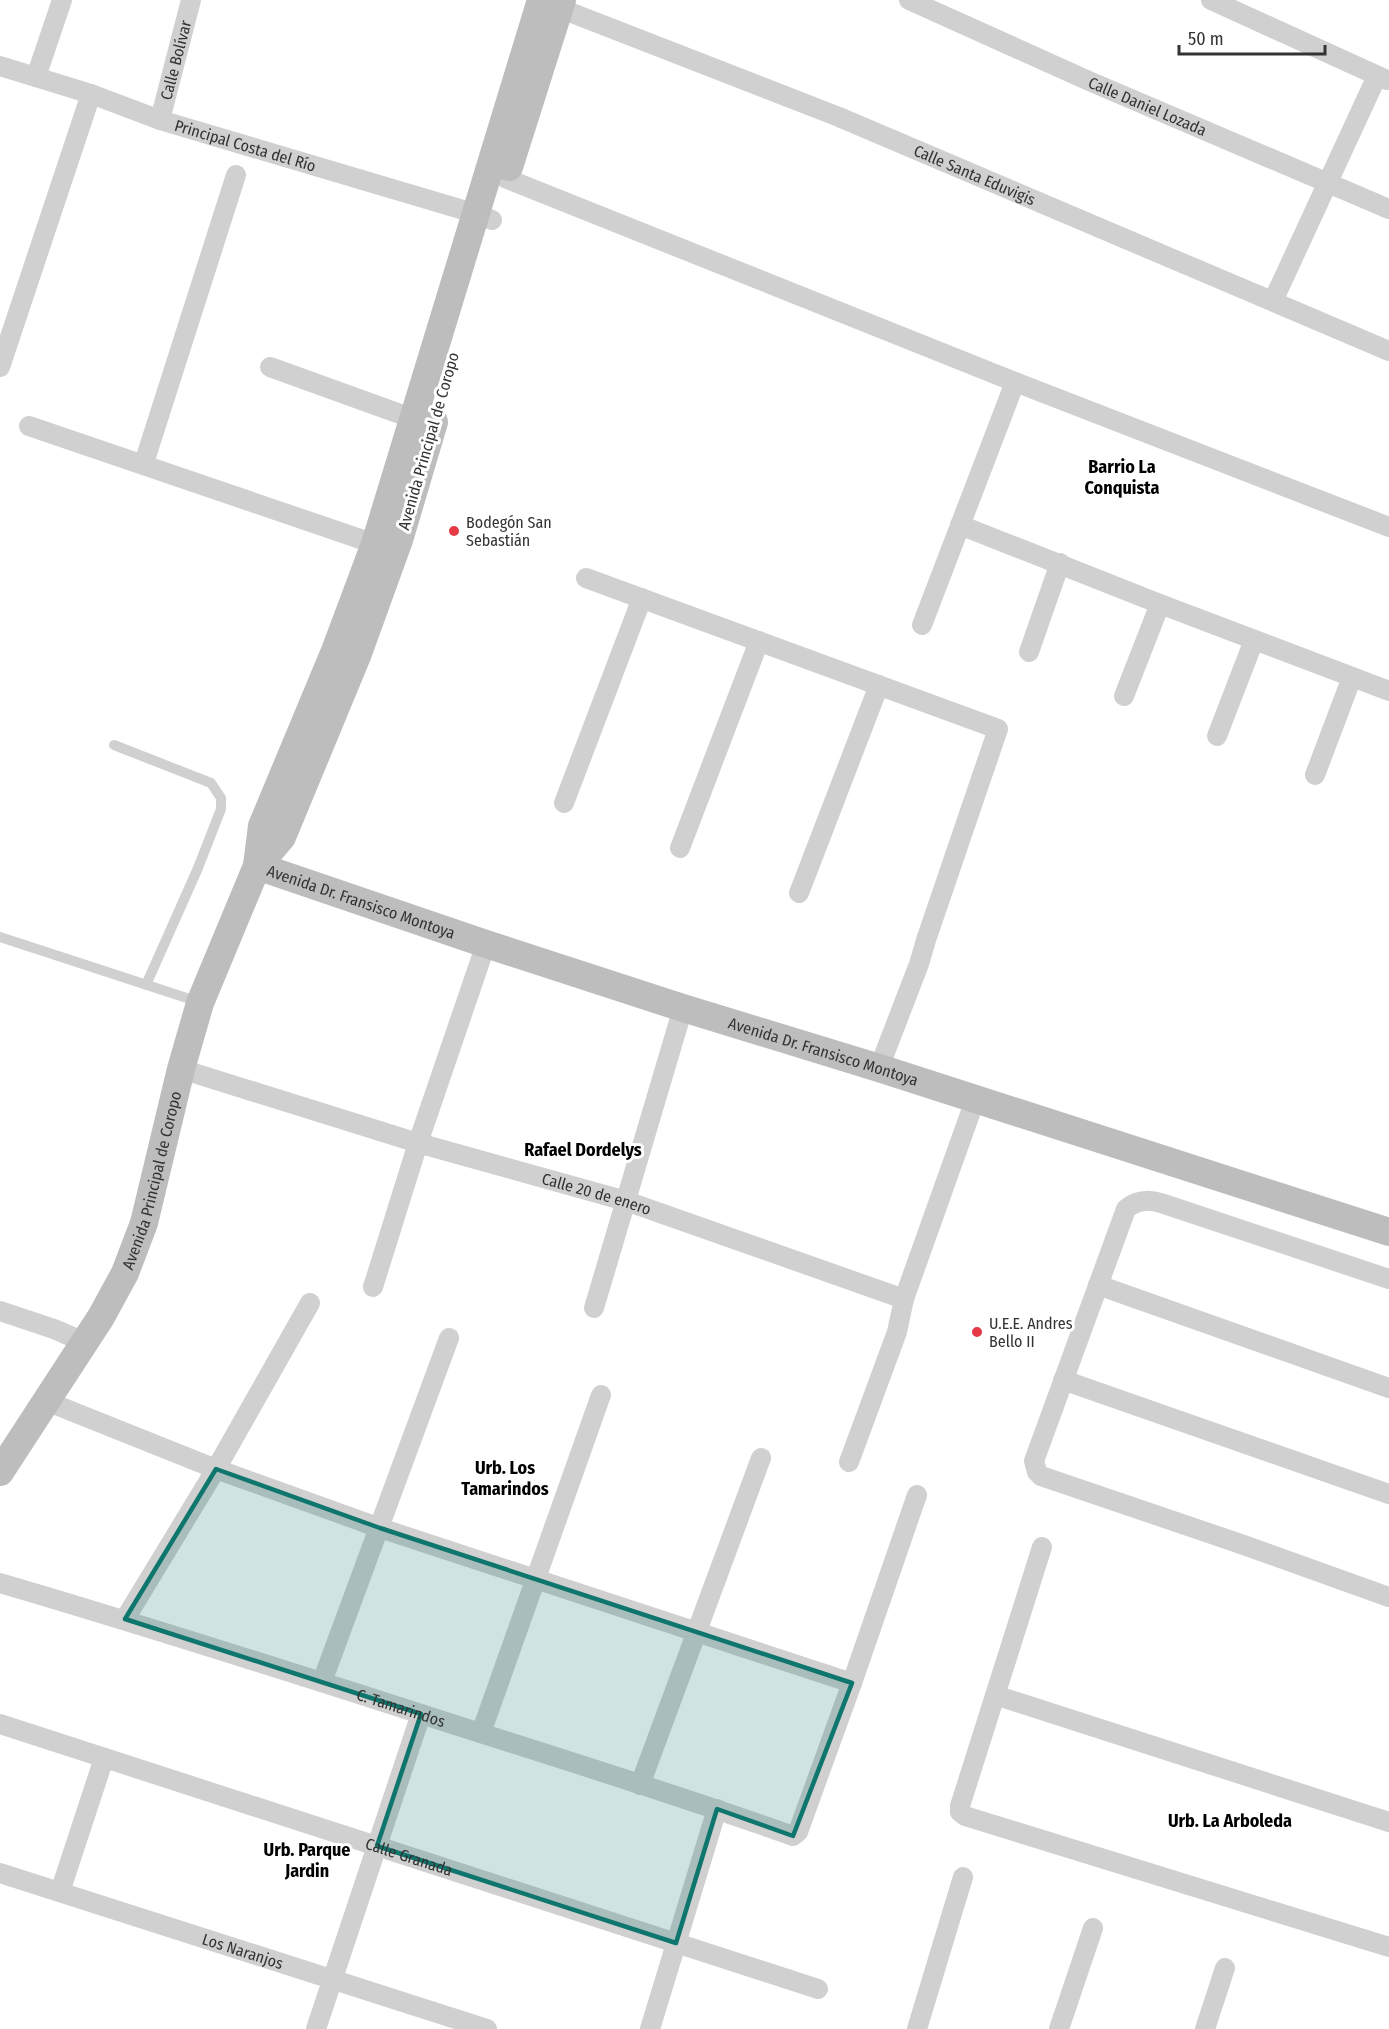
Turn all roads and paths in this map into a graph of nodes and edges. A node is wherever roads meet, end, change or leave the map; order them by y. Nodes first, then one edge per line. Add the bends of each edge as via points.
1 (62, 0) edge
2 (191, 0) edge
3 (909, 0) edge
4 (1211, 0) edge
5 (548, 2) edge
6 (0, 66) edge
7 (36, 77) junction
8 (1383, 79) edge
9 (91, 94) junction
10 (160, 120) junction
11 (236, 175) dead end
12 (505, 178) junction
13 (1328, 182) junction
14 (1389, 209) edge
15 (485, 217) junction
16 (1273, 301) junction
17 (1389, 351) edge
18 (0, 367) edge
19 (270, 367) dead end
20 (1015, 382) junction
21 (414, 419) junction
22 (29, 426) dead end
23 (144, 463) junction
24 (960, 525) junction
25 (1389, 527) edge
26 (375, 544) junction
27 (1060, 563) junction
28 (586, 578) dead end
29 (642, 598) junction
30 (1160, 604) junction
31 (922, 626) dead end
32 (1254, 640) junction
33 (759, 641) junction
34 (1029, 652) dead end
35 (1352, 676) junction
36 (879, 685) junction
37 (1389, 691) edge
38 (1124, 696) dead end
39 (1216, 736) dead end
40 (114, 745) dead end
41 (1315, 775) dead end
42 (564, 803) dead end
43 (680, 848) dead end
44 (257, 866) junction
45 (799, 893) dead end
46 (0, 937) edge
47 (486, 944) junction
48 (146, 985) junction
49 (200, 1002) junction
50 (683, 1008) junction
51 (879, 1068) junction
52 (181, 1069) junction
53 (975, 1100) junction
54 (418, 1143) junction
55 (626, 1201) junction
56 (1389, 1232) edge
57 (1389, 1279) edge
58 (1098, 1285) junction
59 (373, 1287) dead end
60 (904, 1299) junction
61 (310, 1303) dead end
62 (594, 1308) dead end
63 (0, 1311) edge
64 (449, 1338) dead end
65 (84, 1342) junction
66 (1063, 1380) junction
67 (1389, 1388) edge
68 (601, 1395) dead end
69 (46, 1401) junction
70 (762, 1458) dead end
71 (849, 1462) dead end
72 (216, 1469) junction
73 (0, 1472) edge
74 (1389, 1494) edge
75 (917, 1495) dead end
76 (380, 1528) junction
77 (1042, 1547) dead end
78 (536, 1581) junction
79 (0, 1583) edge
80 (1389, 1597) edge
81 (125, 1619) junction
82 (697, 1632) junction
83 (322, 1682) junction
84 (852, 1683) junction
85 (995, 1695) junction
86 (421, 1714) junction
87 (0, 1724) edge
88 (481, 1733) junction
89 (104, 1758) junction
90 (640, 1785) junction
91 (717, 1809) junction
92 (1389, 1822) edge
93 (377, 1846) junction
94 (0, 1873) edge
95 (963, 1876) dead end
96 (60, 1892) junction
97 (1093, 1928) dead end
98 (676, 1943) junction
99 (1389, 1947) edge
100 (1226, 1968) dead end
101 (333, 1979) junction
102 (818, 1989) dead end
103 (316, 2029) edge
104 (487, 2029) edge
105 (650, 2029) edge
106 (917, 2029) edge
107 (1059, 2029) edge
108 (1205, 2029) edge

1 - 7 street
2 - 10 street, Calle Bolívar
3 - 13 street, Calle Daniel Lozada
4 - 8 street
5 - 12 main road, Avenida Principal de Coropo
5 - 15 main road, Avenida Principal de Coropo via 509,101
5 - 16 street, Calle Santa Eduvigis via 839,117
6 - 7 street, Principal Costa del Río
7 - 9 street, Principal Costa del Río
8 - 13 street
9 - 10 street, Principal Costa del Río
9 - 18 street
10 - 15 street, Principal Costa del Río
11 - 23 street
12 - 15 main road, Avenida Principal de Coropo
12 - 20 street
13 - 14 street, Calle Daniel Lozada
13 - 16 street
15 - 21 main road, Avenida Principal de Coropo
15 - 44 main road, Avenida Principal de Coropo via 399,540 357,657 282,837
16 - 17 street, Calle Santa Eduvigis
19 - 21 street
20 - 24 street
20 - 25 street
21 - 26 main road, Avenida Principal de Coropo
22 - 23 street
23 - 26 street
24 - 27 street
24 - 31 street
26 - 44 main road, Avenida Principal de Coropo via 262,826
27 - 30 street
27 - 34 street
28 - 29 street
29 - 33 street
29 - 42 street
30 - 32 street
30 - 38 street
32 - 35 street
32 - 39 street
33 - 36 street
33 - 43 street
35 - 37 street
35 - 41 street
36 - 45 street
36 - 51 street via 998,729 919,964
40 - 48 lane via 211,783 221,798 221,809 202,858
44 - 47 main road, Avenida Dr. Fransisco Montoya
44 - 49 main road, Avenida Principal de Coropo
46 - 48 lane
47 - 50 main road, Avenida Dr. Fransisco Montoya
47 - 54 street
48 - 49 lane
49 - 52 main road, Avenida Principal de Coropo
50 - 51 main road, Avenida Dr. Fransisco Montoya
50 - 55 street
51 - 53 main road, Avenida Dr. Fransisco Montoya
52 - 54 street, Calle 20 de enero
52 - 65 main road, Avenida Principal de Coropo via 144,1223 125,1273
53 - 56 main road, Avenida Dr. Fransisco Montoya
53 - 60 street
54 - 55 street, Calle 20 de enero
54 - 59 street
55 - 60 street, Calle 20 de enero
55 - 62 street
57 - 58 street via 1150,1200 1126,1209
58 - 66 street
58 - 67 street
60 - 71 street via 897,1332
61 - 72 street
63 - 65 street
64 - 76 street
65 - 69 main road, Avenida Principal de Coropo
66 - 74 street
66 - 80 street via 1035,1455 1035,1467 1041,1476
68 - 78 street
69 - 72 street
69 - 73 main road, Avenida Principal de Coropo
70 - 82 street
72 - 76 street
72 - 81 street
75 - 84 street
76 - 78 street
76 - 83 street
77 - 85 street
78 - 82 street
78 - 88 street
79 - 81 street, C. Tamarindos
81 - 83 street, C. Tamarindos
82 - 84 street
82 - 90 street
83 - 86 street, C. Tamarindos
84 - 91 street, C. Tamarindos via 798,1832 793,1836
85 - 92 street
85 - 99 street via 960,1806 965,1816
86 - 88 street, C. Tamarindos
86 - 93 street
87 - 89 street, Calle Granada
88 - 90 street, C. Tamarindos
89 - 93 street, Calle Granada
89 - 96 street
90 - 91 street, C. Tamarindos
91 - 98 street
93 - 98 street, Calle Granada
93 - 101 street
94 - 96 street, Los Naranjos
95 - 106 street
96 - 101 street, Los Naranjos
97 - 107 street
98 - 102 street, Calle Granada
98 - 105 street
100 - 108 street
101 - 103 street
101 - 104 street, Los Naranjos

